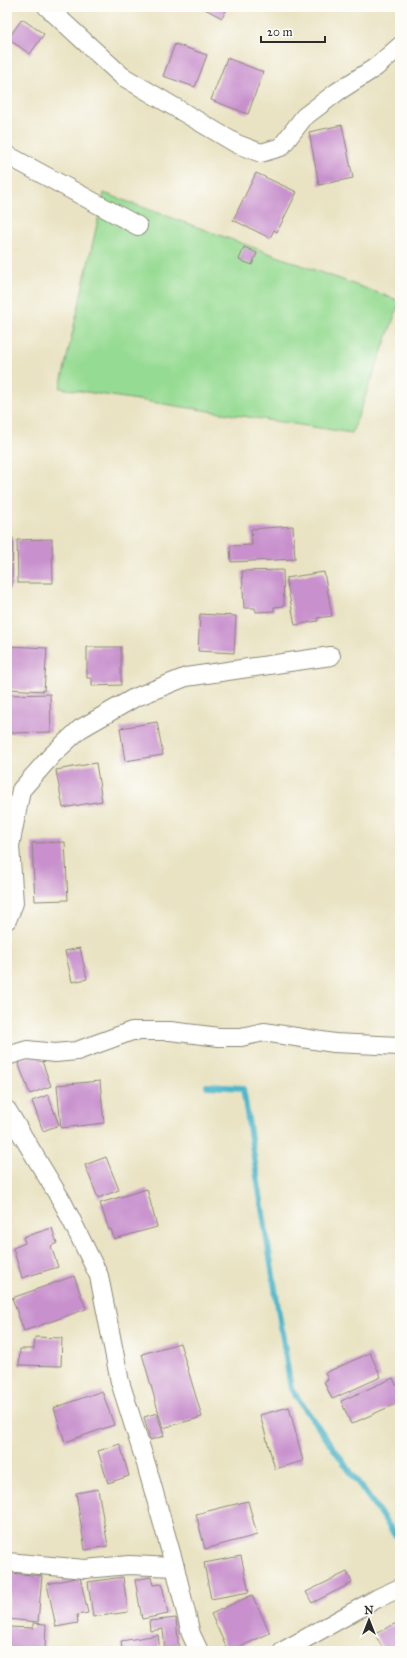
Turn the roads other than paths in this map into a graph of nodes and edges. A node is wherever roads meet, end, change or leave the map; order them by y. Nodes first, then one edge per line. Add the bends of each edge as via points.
1 (47, 7) edge
2 (400, 46) edge
3 (7, 154) edge
4 (138, 226) dead end
5 (331, 656) dead end
6 (7, 920) edge
7 (400, 1046) edge
8 (7, 1056) edge
9 (7, 1110) edge
10 (7, 1562) edge
11 (175, 1567) junction
12 (400, 1588) edge
13 (199, 1651) edge
14 (283, 1651) edge

1 - 2 street via 122,76 237,144 261,153 281,147 304,117 376,67
3 - 4 street
5 - 6 street via 186,678 134,698 80,729 53,754 21,790 10,846 14,903
7 - 8 street via 334,1043 264,1032 219,1036 170,1031 132,1031 77,1051 55,1053 27,1050
9 - 11 street via 63,1203 99,1276 120,1382
10 - 11 street via 85,1569 129,1565
11 - 13 street via 191,1634
12 - 14 street

